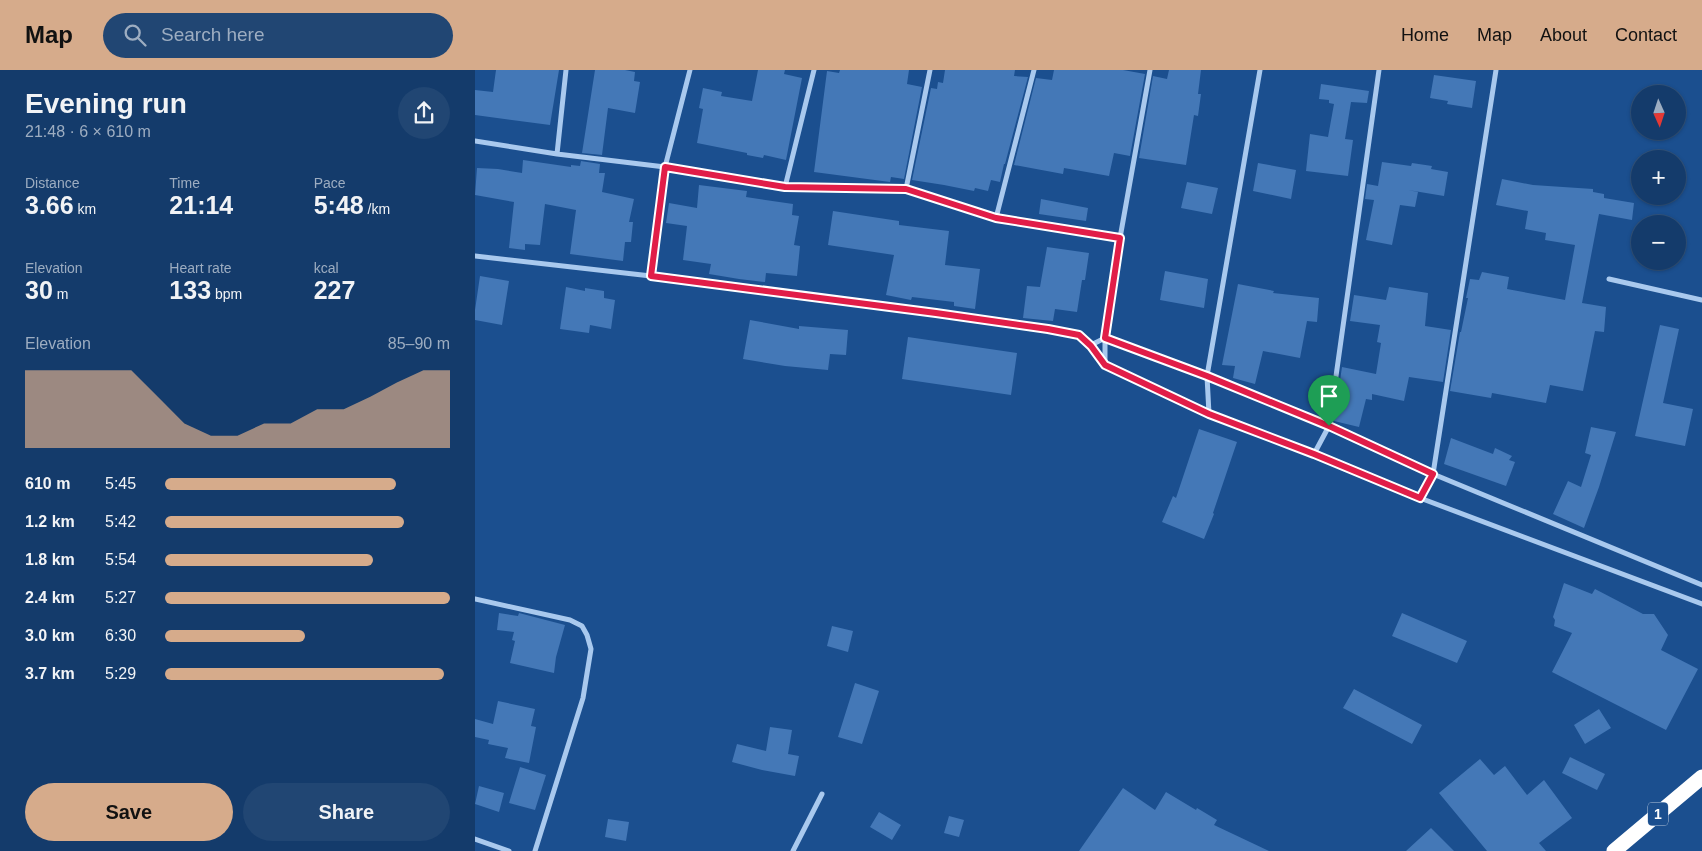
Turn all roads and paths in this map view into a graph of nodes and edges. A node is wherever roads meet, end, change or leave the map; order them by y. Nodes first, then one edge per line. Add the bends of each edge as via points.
1 (566, 70) edge
2 (690, 70) edge
3 (814, 70) edge
4 (930, 70) edge
5 (1034, 70) edge
6 (1150, 70) edge
7 (1260, 70) edge
8 (1379, 70) edge
9 (1496, 70) edge
10 (475, 141) edge
11 (557, 154) junction
12 (665, 167) junction
13 (785, 187) junction
14 (906, 189) junction
15 (996, 218) junction
16 (1120, 238) junction
17 (475, 256) edge
18 (651, 276) junction
19 (1609, 279) dead end
20 (1702, 300) edge
21 (1105, 338) junction
22 (1091, 346) junction
23 (1105, 365) junction
24 (1207, 376) junction
25 (1209, 414) junction
26 (1329, 426) junction
27 (1314, 454) junction
28 (1433, 474) junction
29 (1420, 498) junction
30 (1702, 584) edge
31 (475, 599) edge
32 (1702, 604) edge
33 (1702, 777) edge
34 (822, 794) dead end
35 (475, 839) edge
36 (509, 851) edge
37 (535, 851) edge
38 (793, 851) edge
39 (1614, 851) edge

1 - 11 street
2 - 12 street
3 - 13 street
4 - 14 street
5 - 15 street
6 - 16 street
7 - 24 street
8 - 26 street
9 - 28 street
10 - 11 street
11 - 12 street
12 - 13 street
12 - 18 street
13 - 14 street
14 - 15 street
15 - 16 street
16 - 21 street
17 - 18 street
18 - 22 street via 1048,329 1079,335
19 - 20 street
21 - 22 street
21 - 23 street
21 - 24 street
22 - 23 street
23 - 25 street
24 - 25 street
24 - 26 street
25 - 27 street
26 - 27 street
26 - 28 street
27 - 29 street
28 - 29 street
28 - 30 street
29 - 32 street
31 - 37 street via 570,620 582,626 591,649 583,698
33 - 39 highway, 1
34 - 38 street
35 - 36 street

